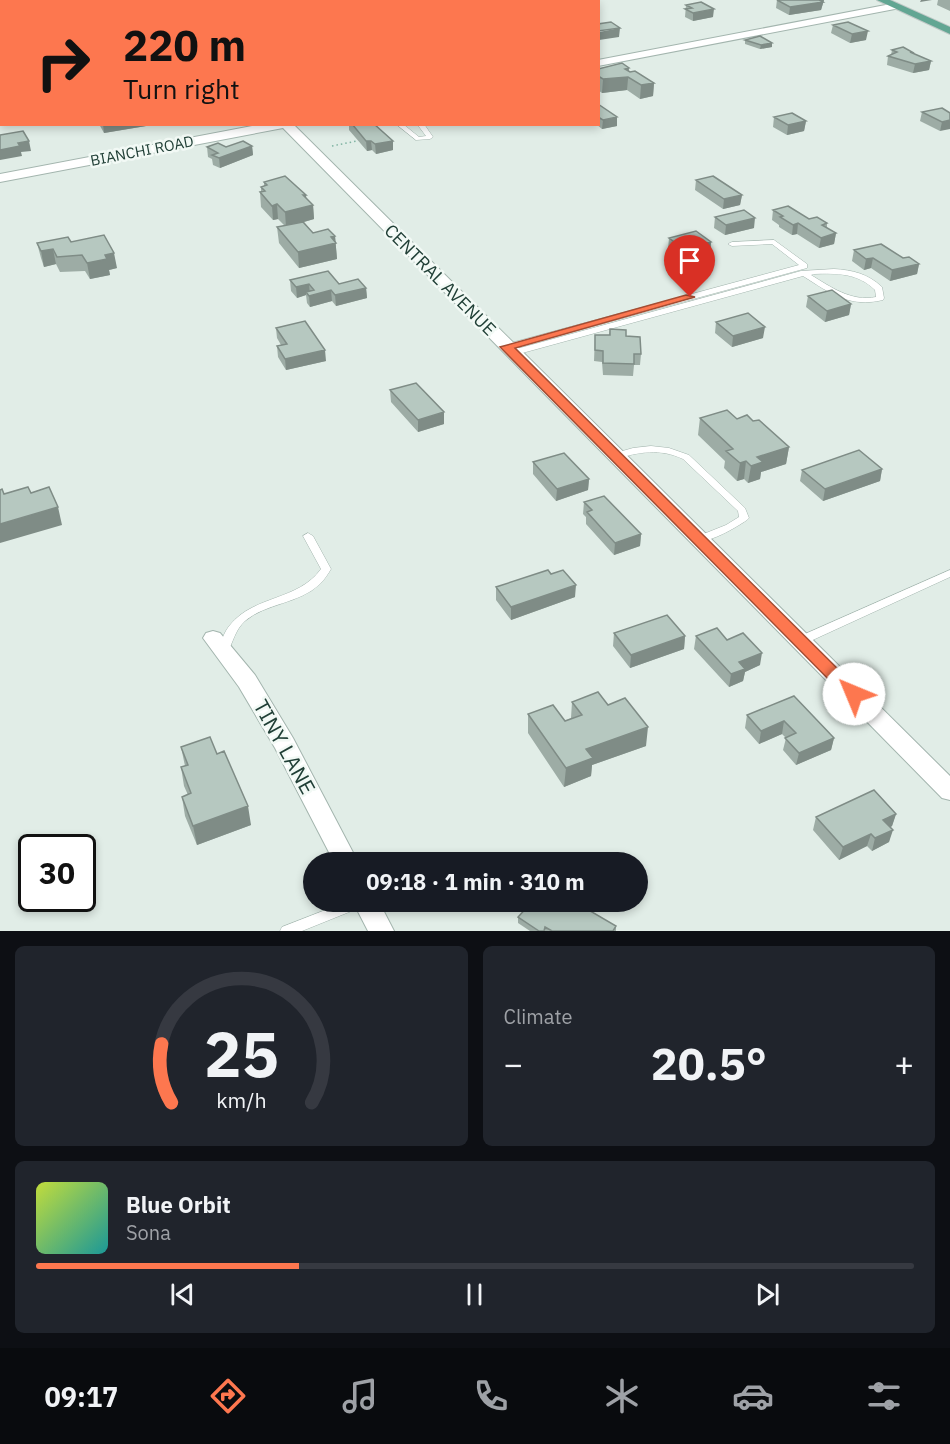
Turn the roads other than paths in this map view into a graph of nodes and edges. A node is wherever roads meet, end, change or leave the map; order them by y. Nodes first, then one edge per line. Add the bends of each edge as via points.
1 (882, 0) edge
2 (896, 6) junction
3 (950, 31) edge
4 (600, 63) edge
5 (274, 126) edge
6 (287, 126) edge
7 (402, 126) edge
8 (422, 126) edge
9 (0, 178) edge
10 (732, 244) dead end
11 (804, 273) junction
12 (509, 350) junction
13 (615, 456) junction
14 (308, 536) dead end
15 (699, 539) junction
16 (950, 573) edge
17 (800, 641) junction
18 (218, 645) joint
19 (950, 791) edge
20 (341, 852) edge
21 (334, 912) edge
22 (371, 912) edge
23 (287, 931) edge
24 (381, 931) edge

1 - 2 main road
2 - 3 main road
2 - 4 street
5 - 9 street, BIANCHI ROAD
6 - 12 street, CENTRAL AVENUE
7 - 8 lane via 418,139 430,137
10 - 12 lane via 774,242 804,266
11 - 11 lane via 833,271 862,276 879,289 880,298 858,302
11 - 12 lane
12 - 13 street, CENTRAL AVENUE
13 - 15 street, CENTRAL AVENUE
13 - 15 lane via 634,450 676,451 742,510 744,518
14 - 18 lane via 326,569 320,581 250,613
15 - 17 street, CENTRAL AVENUE
16 - 17 lane
17 - 19 street, CENTRAL AVENUE
18 - 20 street, TINY LANE via 247,681 285,744
21 - 23 lane
22 - 24 street

